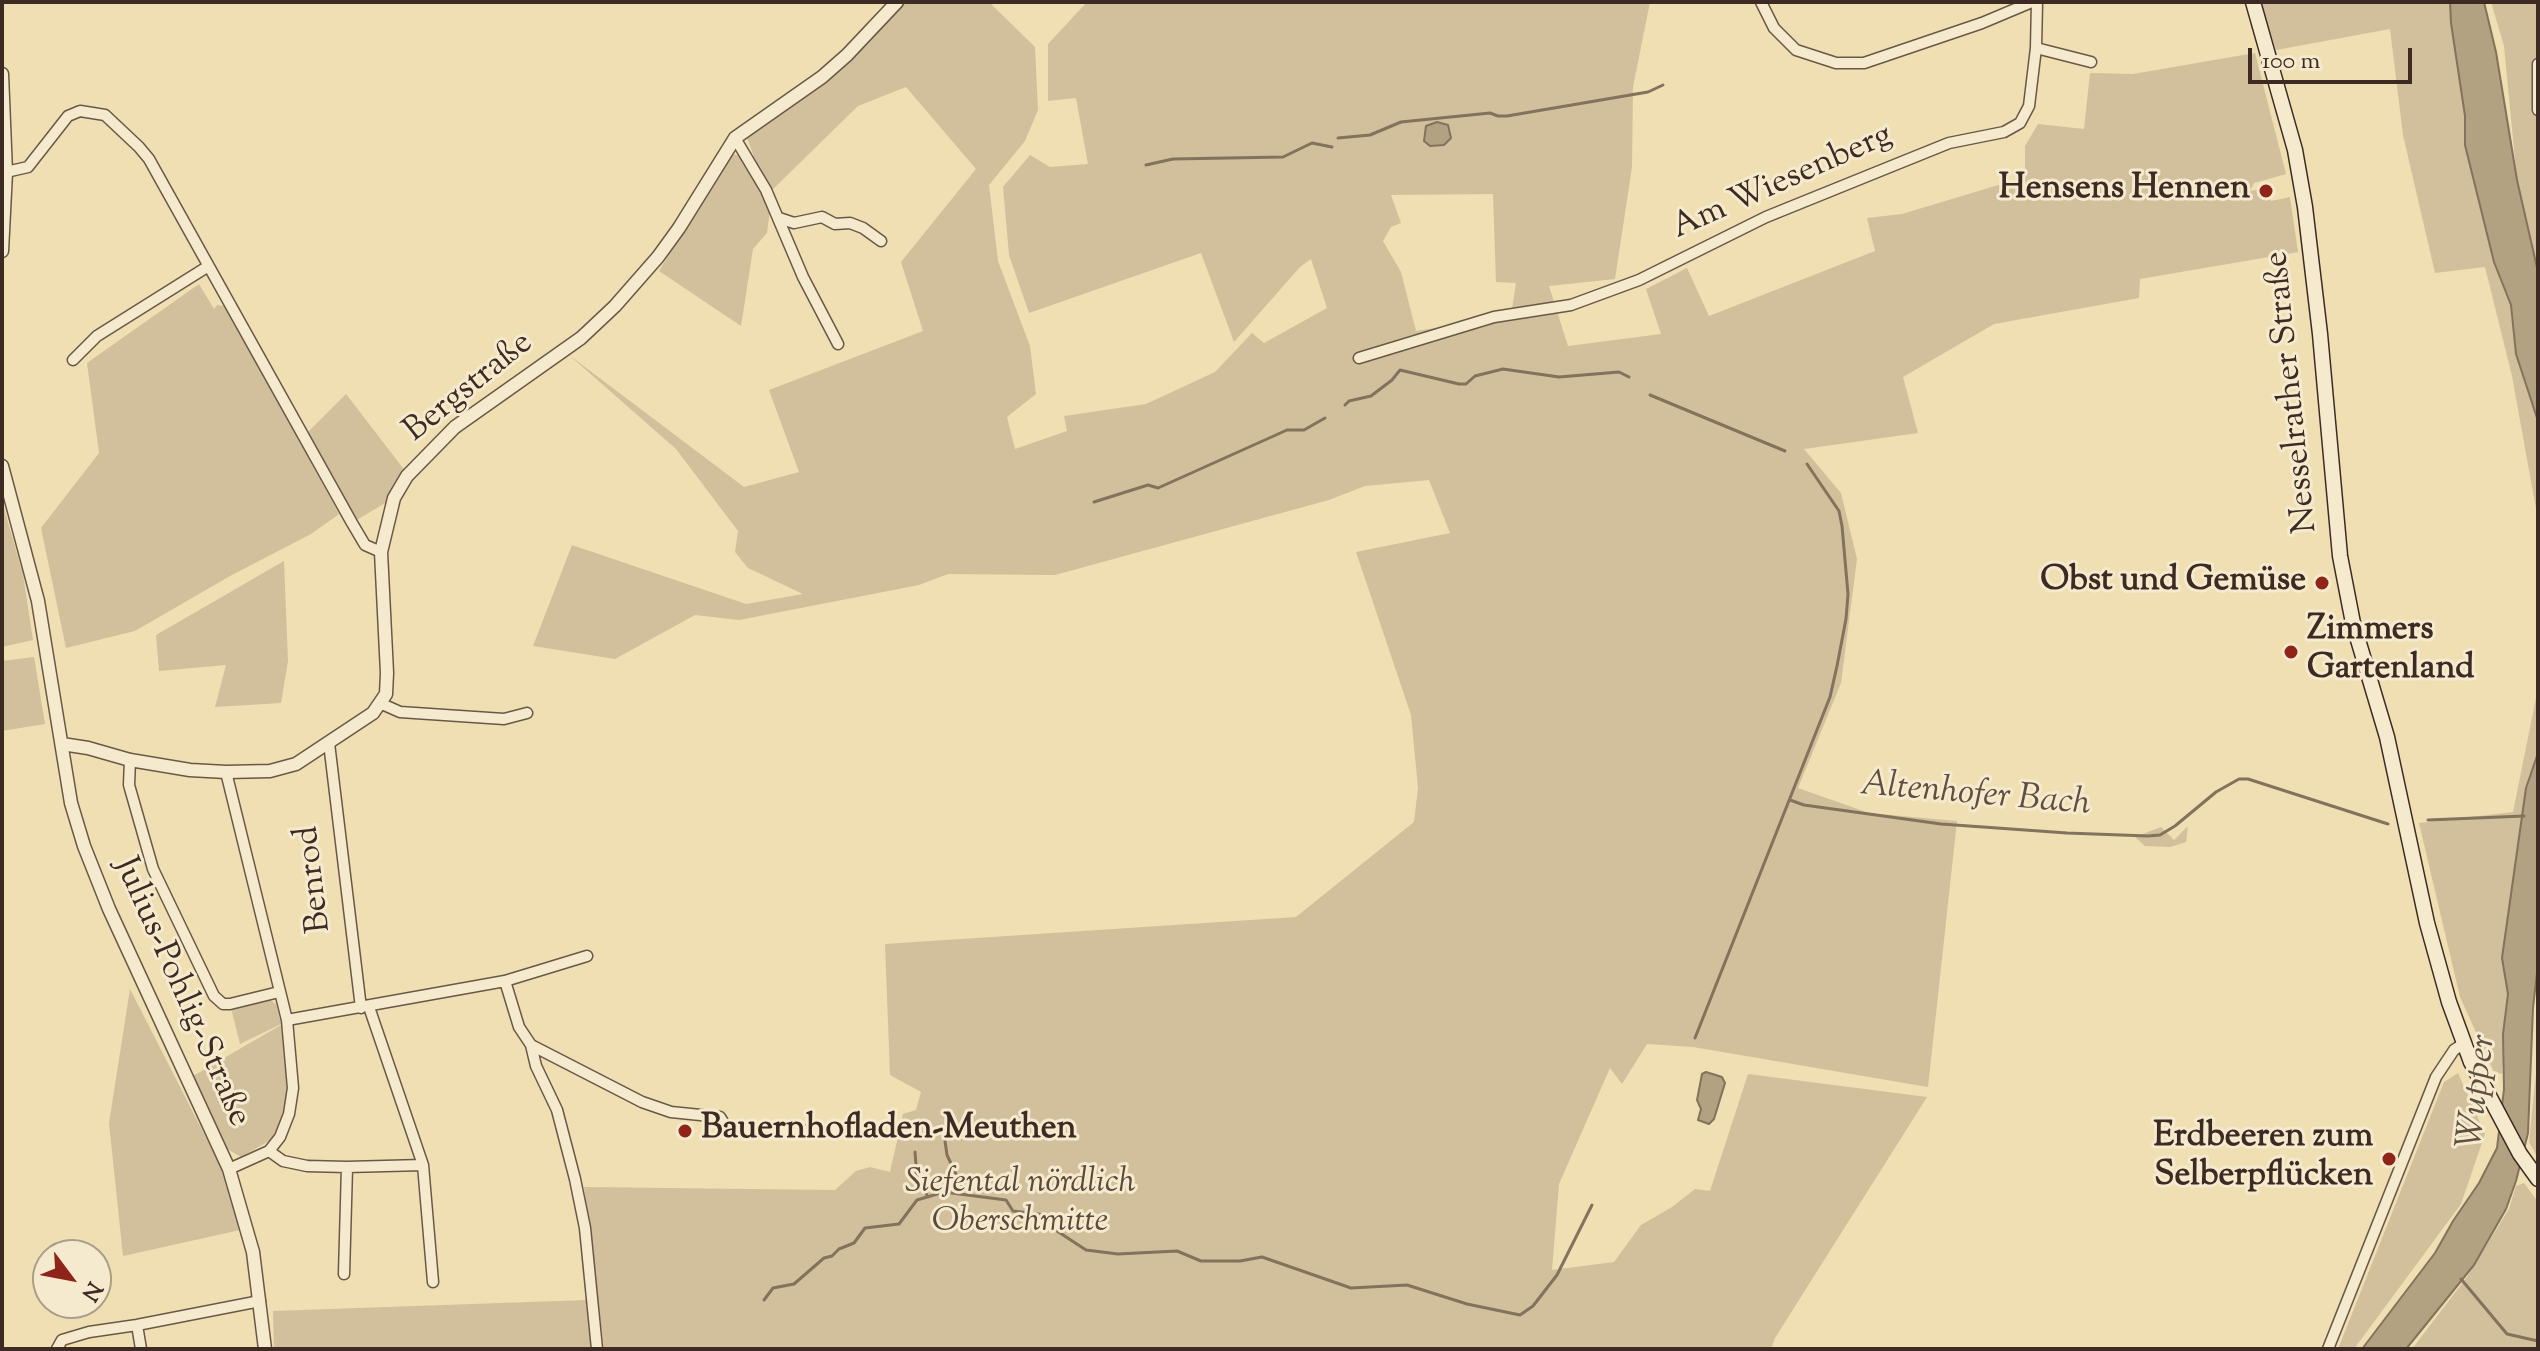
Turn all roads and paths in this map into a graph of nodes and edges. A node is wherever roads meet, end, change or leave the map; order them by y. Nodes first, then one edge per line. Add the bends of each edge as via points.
1 (897, 2) edge
2 (1761, 2) edge
3 (2034, 2) edge
4 (2253, 2) edge
5 (2036, 48) junction
6 (2091, 62) dead end
7 (2538, 64) edge
8 (2, 74) edge
9 (2538, 110) edge
10 (735, 138) junction
11 (6, 172) junction
12 (779, 218) junction
13 (881, 241) dead end
14 (2, 251) edge
15 (207, 267) junction
16 (838, 344) dead end
17 (1359, 358) dead end
18 (73, 360) dead end
19 (2, 466) edge
20 (381, 552) junction
21 (382, 704) junction
22 (527, 713) dead end
23 (329, 743) junction
24 (62, 744) junction
25 (130, 760) junction
26 (226, 772) junction
27 (587, 956) dead end
28 (505, 981) junction
29 (279, 992) junction
30 (365, 1007) junction
31 (287, 1020) junction
32 (531, 1045) junction
33 (2458, 1047) junction
34 (849, 1131) dead end
35 (269, 1151) junction
36 (423, 1165) junction
37 (347, 1167) junction
38 (229, 1169) junction
39 (2538, 1179) edge
40 (344, 1274) dead end
41 (433, 1282) dead end
42 (260, 1301) junction
43 (137, 1325) junction
44 (57, 1349) edge
45 (141, 1349) edge
46 (265, 1349) edge
47 (597, 1349) edge
48 (2328, 1349) edge

1 - 10 street, Bergstraße via 822,77
2 - 3 street via 1774,28 1796,50 1836,63 1864,63
3 - 5 street, Am Wiesenberg
4 - 33 main road, Nesselrather Straße via 2295,150 2305,207 2340,556 2353,623 2387,737
5 - 6 street
5 - 17 street, Am Wiesenberg via 2029,106 2020,123 2004,132 1949,143 1766,217 1639,280 1571,305 1494,317
7 - 9 street
8 - 11 street
10 - 12 street
10 - 20 street, Bergstraße via 679,228 626,294 581,338 455,427 407,476 394,498
11 - 14 street
11 - 15 street via 28,167 68,116 80,111 105,115 149,159
12 - 13 street via 794,223 822,217 835,224 850,223
12 - 16 street
15 - 18 street via 97,336
15 - 20 street via 365,545
19 - 24 street, Julius-Pohlig-Straße via 38,601
20 - 21 street, Bergstraße via 387,673
21 - 22 street via 400,712 492,718
21 - 23 street
23 - 26 street via 284,769
23 - 30 street, Benrod
24 - 25 street
24 - 38 street, Julius-Pohlig-Straße via 84,846
25 - 26 street
25 - 29 street via 129,785 153,869 214,996 230,1004
26 - 29 street
27 - 28 street
28 - 30 street
28 - 32 street via 519,1027
29 - 31 street
30 - 31 street
30 - 36 street, Benrod
31 - 35 street via 293,1088 289,1114
32 - 34 street via 642,1102 671,1112 720,1117 728,1130
32 - 47 street via 557,1110 575,1179
33 - 39 main road, Nesselrather Straße
33 - 48 street via 2436,1077
35 - 37 street via 283,1161 307,1166
35 - 38 street
36 - 37 street
36 - 41 street, Benrod
37 - 40 street
38 - 42 street, Julius-Pohlig-Straße via 253,1252
42 - 43 street
42 - 46 street, Julius-Pohlig-Straße
43 - 44 street via 62,1340
43 - 45 street

